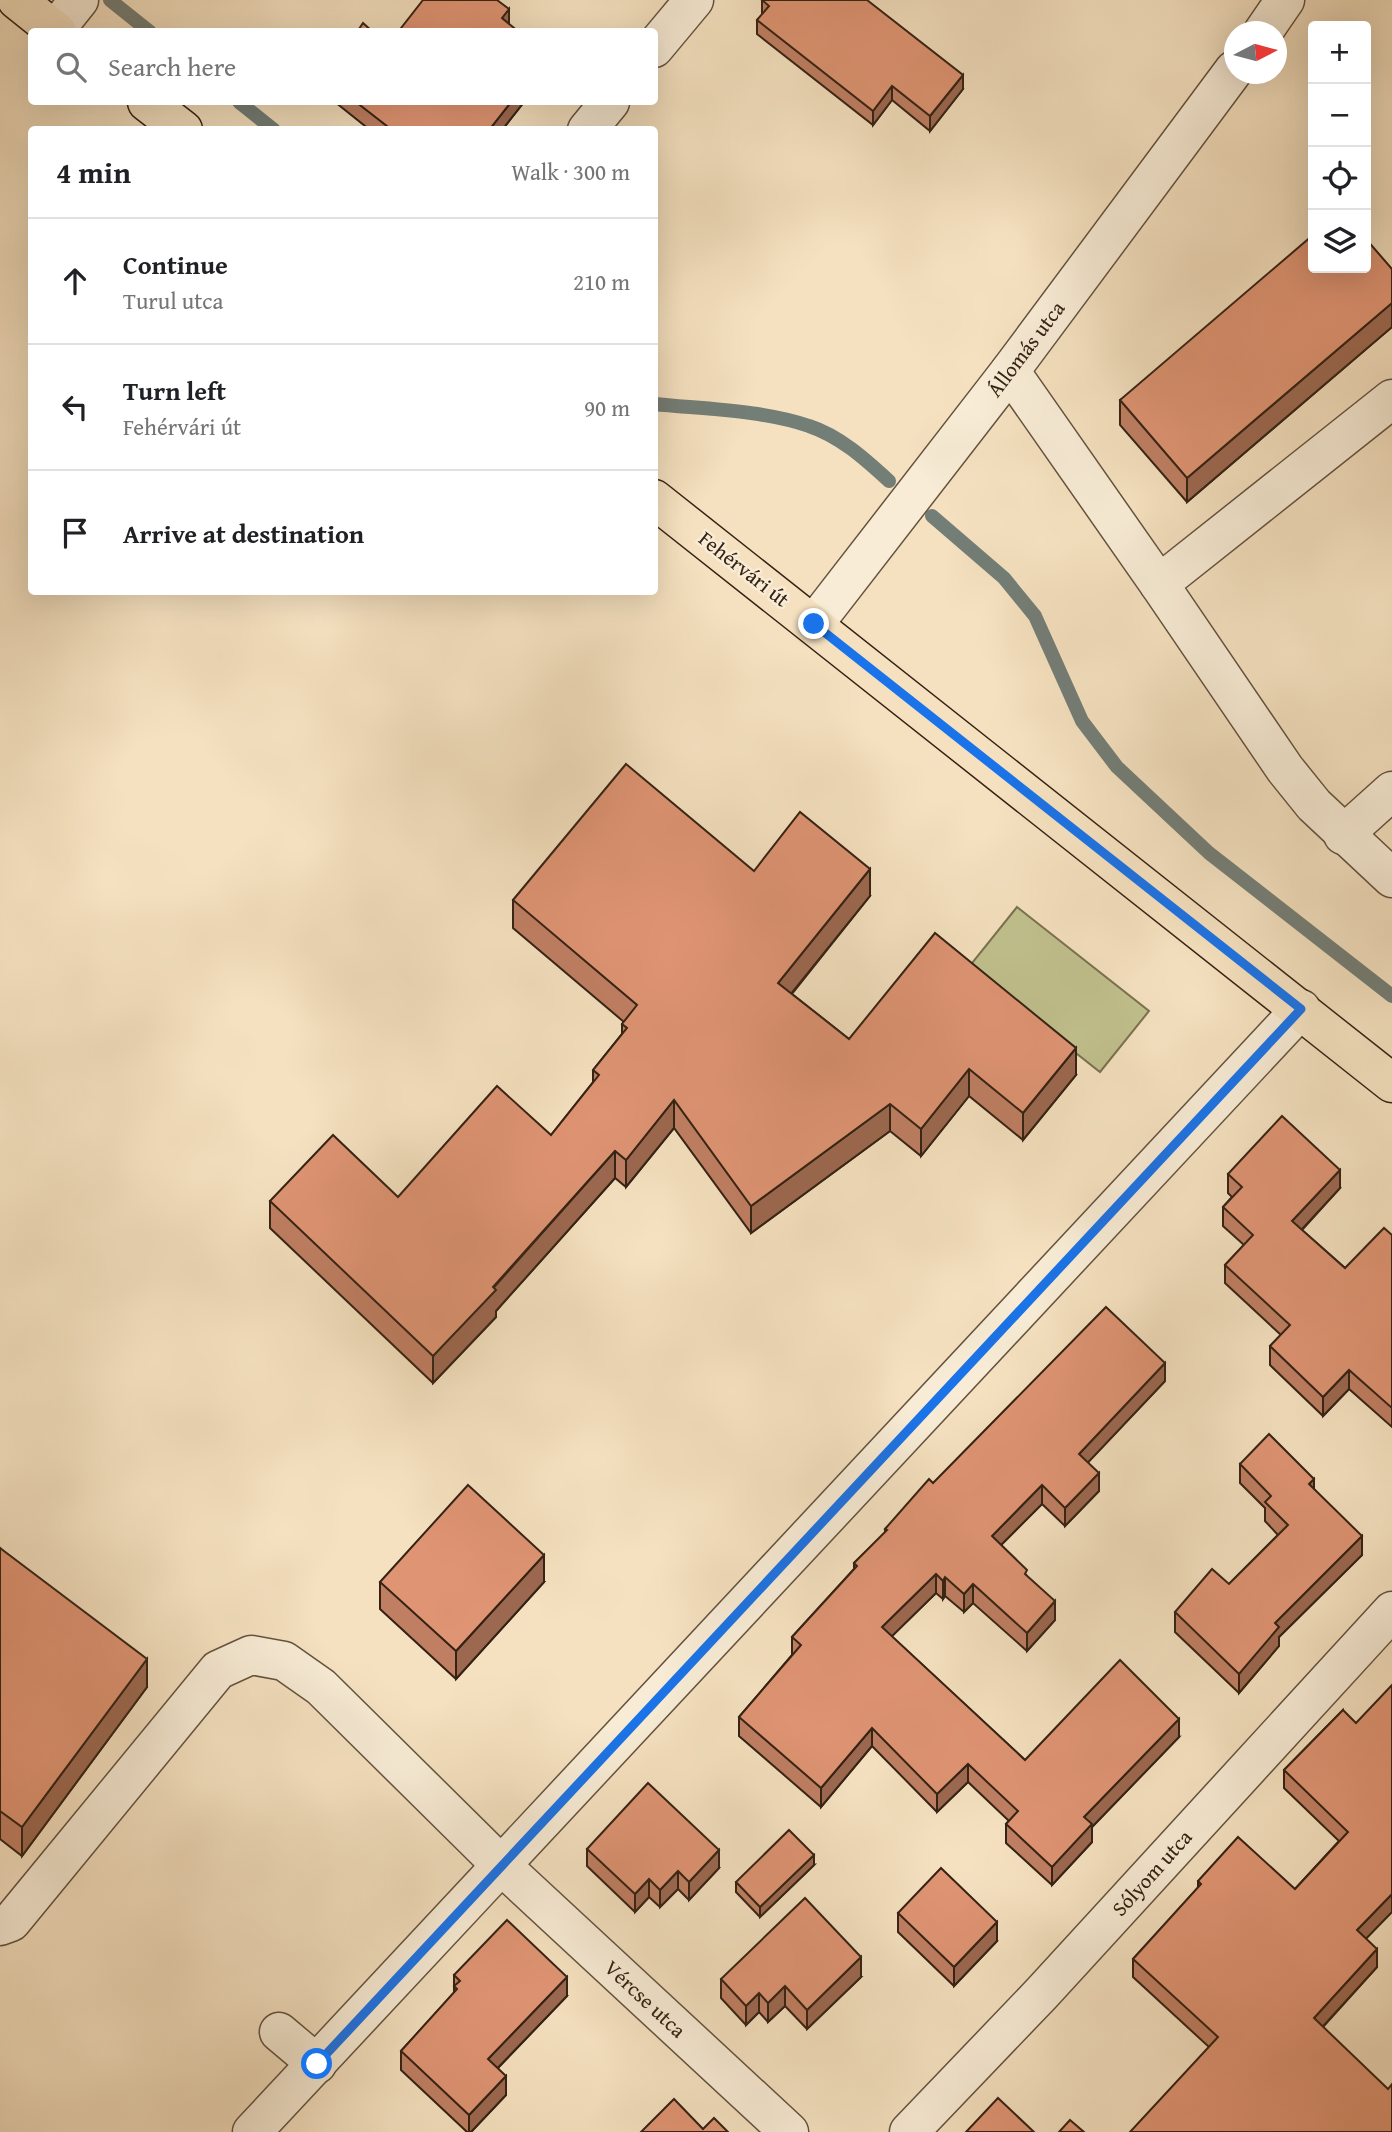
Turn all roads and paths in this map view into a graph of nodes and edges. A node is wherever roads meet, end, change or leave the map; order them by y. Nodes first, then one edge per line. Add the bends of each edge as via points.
1 (17, 0) edge
2 (79, 0) edge
3 (694, 0) edge
4 (1285, 0) edge
5 (1271, 21) edge
6 (52, 28) edge
7 (58, 28) edge
8 (658, 43) edge
9 (1224, 83) edge
10 (151, 105) edge
11 (608, 105) edge
12 (178, 126) edge
13 (590, 126) edge
14 (1010, 371) junction
15 (1392, 399) edge
16 (658, 502) edge
17 (1159, 584) junction
18 (814, 624) junction
19 (1392, 791) edge
20 (1343, 835) junction
21 (1392, 878) edge
22 (1301, 1009) junction
23 (1392, 1083) edge
24 (1392, 1611) edge
25 (502, 1867) junction
26 (0, 1926) edge
27 (279, 2032) dead end
28 (317, 2064) junction
29 (252, 2132) edge
30 (789, 2132) edge
31 (909, 2132) edge

1 - 6 main road
2 - 7 street
3 - 8 street
4 - 5 street
9 - 14 street, Állomás utca
10 - 12 main road
11 - 13 street
14 - 17 street
14 - 18 street, Állomás utca
15 - 17 street
16 - 18 main road, Fehérvári út
17 - 20 street via 1285,769
18 - 22 main road, Fehérvári út
19 - 20 street
20 - 21 street
22 - 23 main road, Fehérvári út
22 - 25 street
24 - 31 street, Sólyom utca
25 - 26 street, Vércse utca via 321,1687 284,1661 251,1655 218,1670 11,1922
25 - 28 street
25 - 30 street, Vércse utca
27 - 28 street
28 - 29 street

